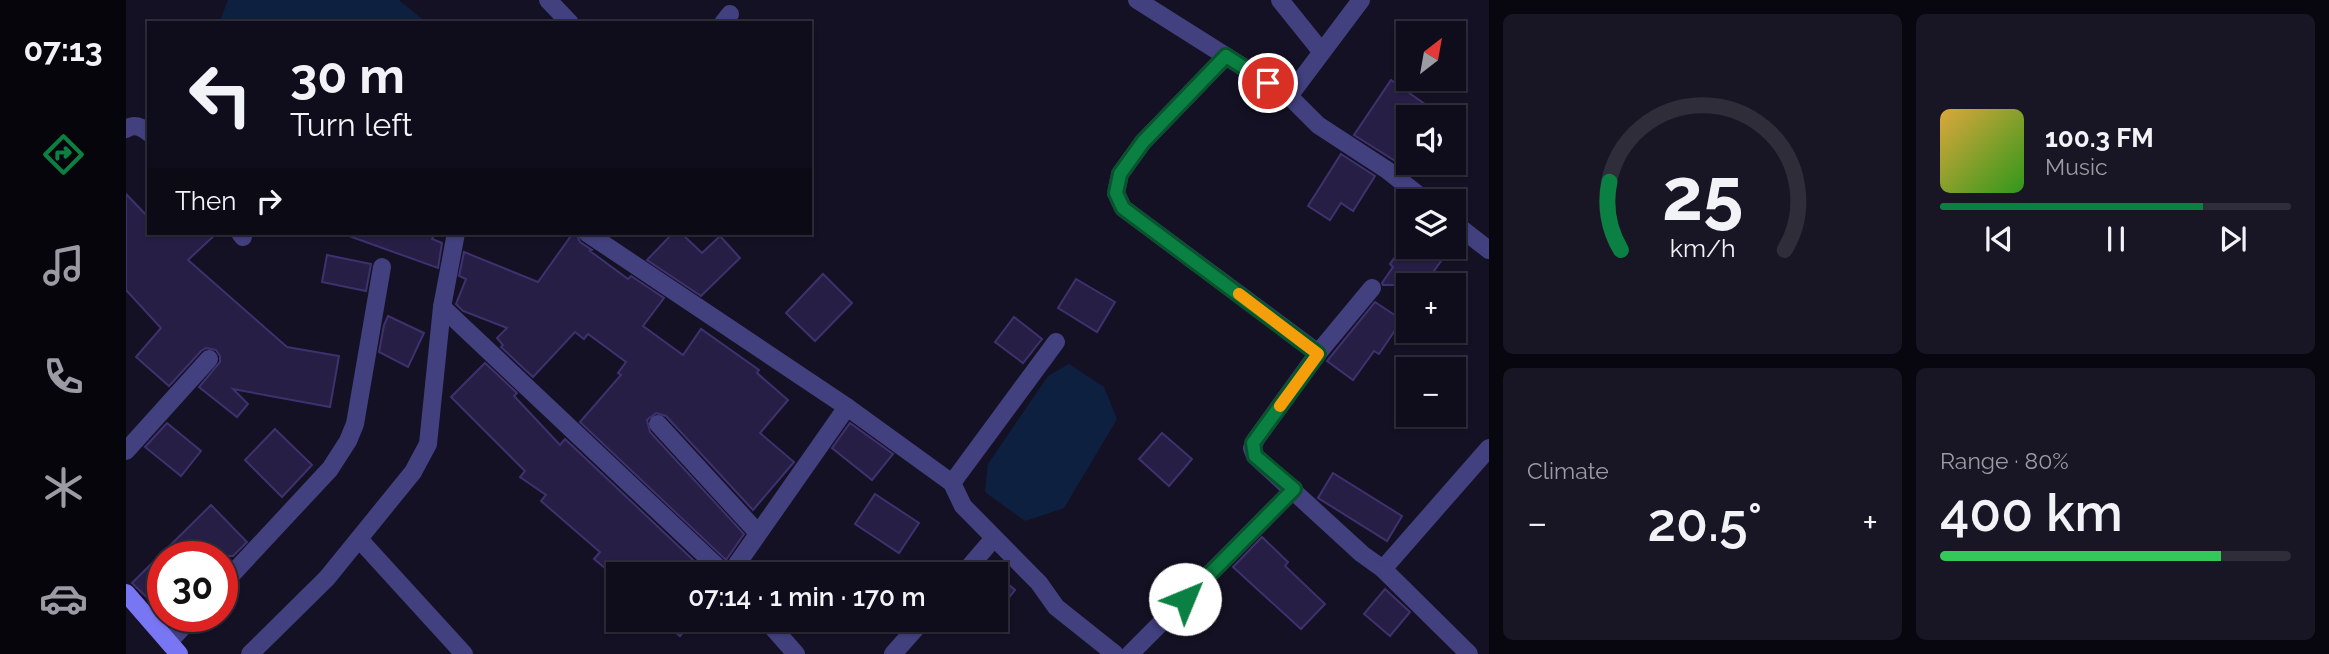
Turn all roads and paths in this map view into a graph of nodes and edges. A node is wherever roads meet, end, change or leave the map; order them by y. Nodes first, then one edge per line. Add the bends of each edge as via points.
1 (548, 0) edge
2 (1137, 0) edge
3 (1280, 0) edge
4 (1361, 0) edge
5 (568, 21) edge
6 (1321, 51) junction
7 (1226, 56) junction
8 (1289, 96) junction
9 (126, 129) edge
10 (147, 132) edge
11 (1411, 189) edge
12 (1466, 232) edge
13 (456, 235) edge
14 (590, 235) edge
15 (1489, 250) edge
16 (382, 267) dead end
17 (1372, 288) dead end
18 (442, 307) junction
19 (1056, 342) dead end
20 (1318, 354) junction
21 (209, 359) dead end
22 (848, 407) junction
23 (658, 424) dead end
24 (1489, 448) edge
25 (126, 451) edge
26 (952, 483) junction
27 (1294, 489) junction
28 (758, 533) junction
29 (994, 538) junction
30 (359, 539) junction
31 (715, 562) edge
32 (737, 562) edge
33 (973, 562) edge
34 (238, 568) edge
35 (1383, 569) junction
36 (126, 593) edge
37 (184, 632) edge
38 (777, 632) edge
39 (912, 632) edge
40 (174, 648) edge
41 (250, 654) edge
42 (464, 654) edge
43 (796, 654) edge
44 (893, 654) edge
45 (1115, 654) edge
46 (1130, 654) edge
47 (1469, 654) edge

1 - 5 street
2 - 7 street
3 - 6 street
4 - 6 street
6 - 8 street
7 - 8 street
7 - 20 street via 1143,142 1120,174 1116,193 1123,208
8 - 11 street via 1318,125
9 - 10 street via 139,126
12 - 15 street
13 - 18 street
14 - 22 street
16 - 34 street via 355,425 348,442 330,469
17 - 20 street
18 - 30 street via 428,444 413,472
18 - 31 street
19 - 26 street
20 - 27 street via 1253,443 1255,456
21 - 25 street
22 - 26 street
22 - 28 street
23 - 28 street
24 - 35 street
26 - 29 street via 962,506
27 - 35 street
27 - 46 street
28 - 32 street
29 - 33 street
29 - 45 street via 1056,607
30 - 41 street via 327,578
30 - 42 street
35 - 47 street
36 - 40 street
37 - 40 street
38 - 43 street
39 - 44 street

